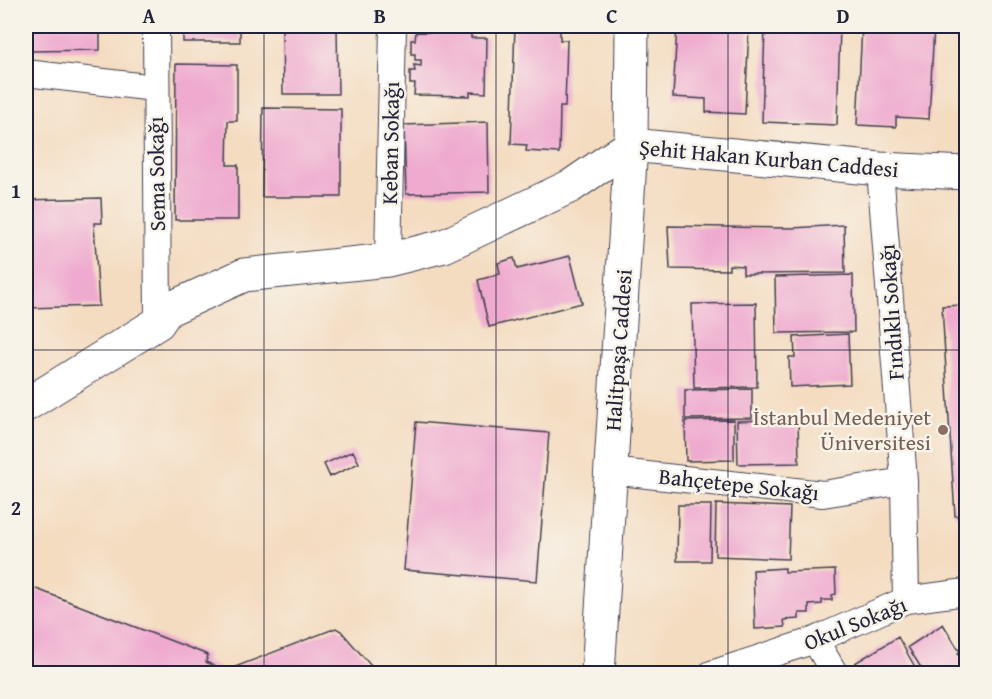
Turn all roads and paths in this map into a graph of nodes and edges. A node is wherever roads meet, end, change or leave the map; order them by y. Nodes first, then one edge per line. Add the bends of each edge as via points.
1 (156, 26) edge
2 (393, 26) edge
3 (632, 26) edge
4 (26, 73) edge
5 (156, 88) junction
6 (631, 145) junction
7 (880, 169) junction
8 (966, 173) edge
9 (388, 260) junction
10 (158, 322) junction
11 (26, 405) edge
12 (610, 471) junction
13 (904, 481) junction
14 (966, 592) edge
15 (906, 600) junction
16 (815, 640) junction
17 (598, 674) edge
18 (711, 674) edge
19 (835, 674) edge

1 - 5 street, Sema Sokağı
2 - 9 street, Keban Sokağı
3 - 6 street, Halitpaşa Caddesi
4 - 5 street
5 - 10 street, Sema Sokağı
6 - 7 street, Şehit Hakan Kurban Caddesi
6 - 9 street, Şehit Hakan Kurban Caddesi via 571,186 444,246
6 - 12 street, Halitpaşa Caddesi
7 - 8 street, Şehit Hakan Kurban Caddesi
7 - 13 street, Fındıklı Sokağı
9 - 10 street, Şehit Hakan Kurban Caddesi via 244,275 167,310
10 - 11 street, Şehit Hakan Kurban Caddesi
12 - 13 street, Bahçetepe Sokağı via 823,494
12 - 17 street, Halitpaşa Caddesi
13 - 15 street, Fındıklı Sokağı
14 - 15 street, Okul Sokağı
15 - 16 street, Okul Sokağı
16 - 18 street, Okul Sokağı
16 - 19 street

